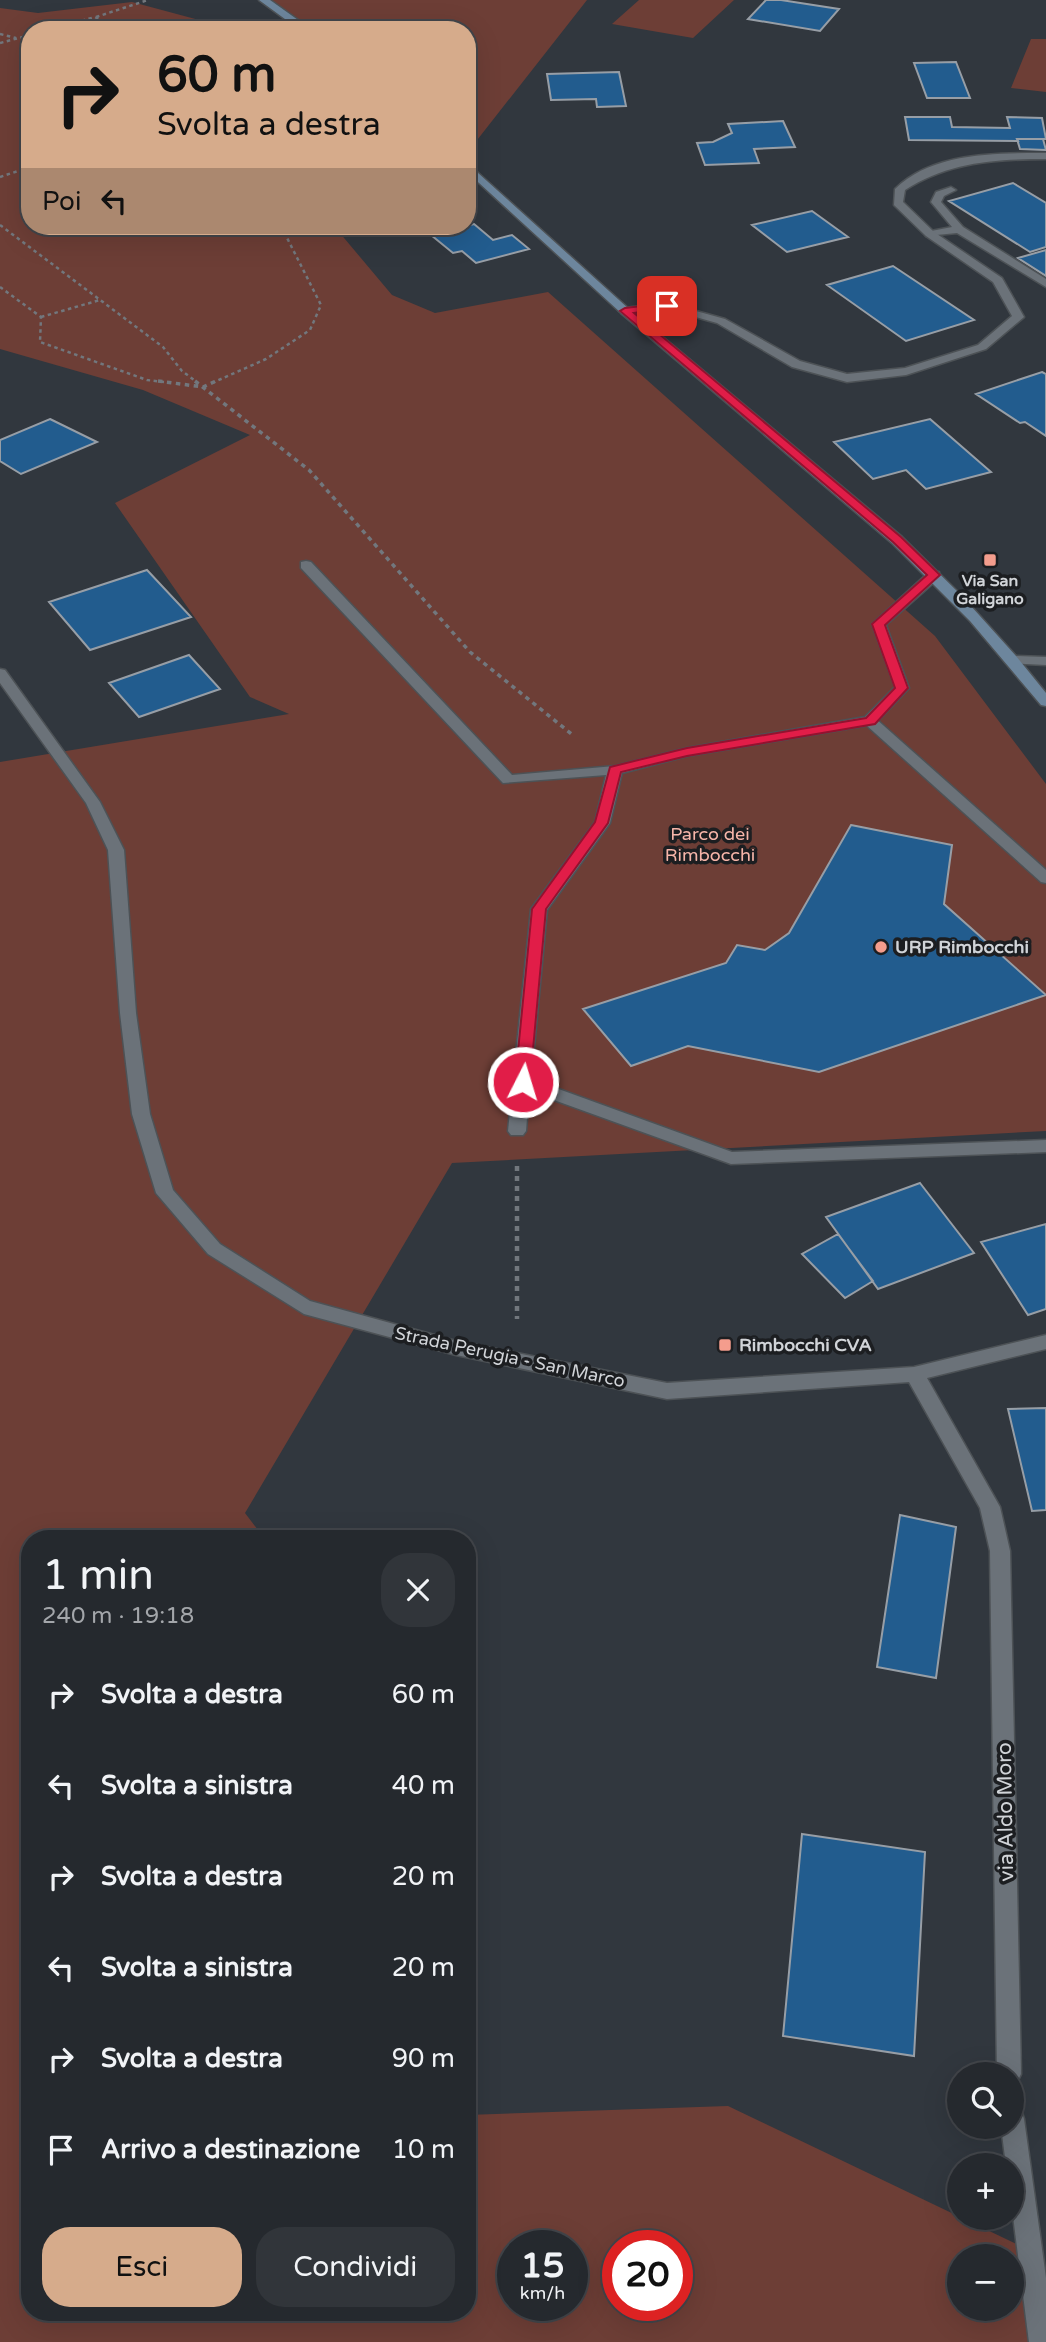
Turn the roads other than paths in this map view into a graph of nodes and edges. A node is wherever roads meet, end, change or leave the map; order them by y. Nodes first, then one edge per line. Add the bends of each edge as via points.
1 (264, 0) edge
2 (294, 21) edge
3 (1046, 156) edge
4 (476, 174) edge
5 (951, 190) dead end
6 (959, 229) junction
7 (930, 234) junction
8 (1046, 284) edge
9 (625, 311) junction
10 (306, 565) dead end
11 (934, 575) junction
12 (1013, 660) junction
13 (1046, 662) edge
14 (0, 673) edge
15 (1046, 702) edge
16 (870, 721) junction
17 (615, 770) junction
18 (1046, 878) edge
19 (523, 1082) junction
20 (517, 1131) road end
21 (1046, 1146) edge
22 (1046, 1342) edge
23 (914, 1374) junction
24 (1009, 2062) edge
25 (1015, 2139) edge
26 (1042, 2342) edge

1 - 2 main road
3 - 7 street via 956,162 914,178 900,189 898,203
4 - 9 main road
5 - 6 street via 940,194 936,202
6 - 7 street
6 - 8 street
7 - 9 street via 999,280 1018,317 982,347 906,371 847,378 796,364 721,321 667,306
9 - 11 main road
10 - 17 street via 508,780
11 - 12 main road
11 - 16 street via 878,624 902,688
12 - 13 street
12 - 15 main road
14 - 23 street, Strada Perugia - San Marco via 93,802 116,850 141,1114 165,1193 214,1249 304,1307 456,1348 667,1391
16 - 17 street via 687,752
16 - 18 street
17 - 19 street via 602,823 539,909
19 - 20 street
19 - 21 street via 731,1158
22 - 23 street, Strada Perugia - San Marco
23 - 24 street, via Aldo Moro via 990,1507 1000,1551
25 - 26 street

